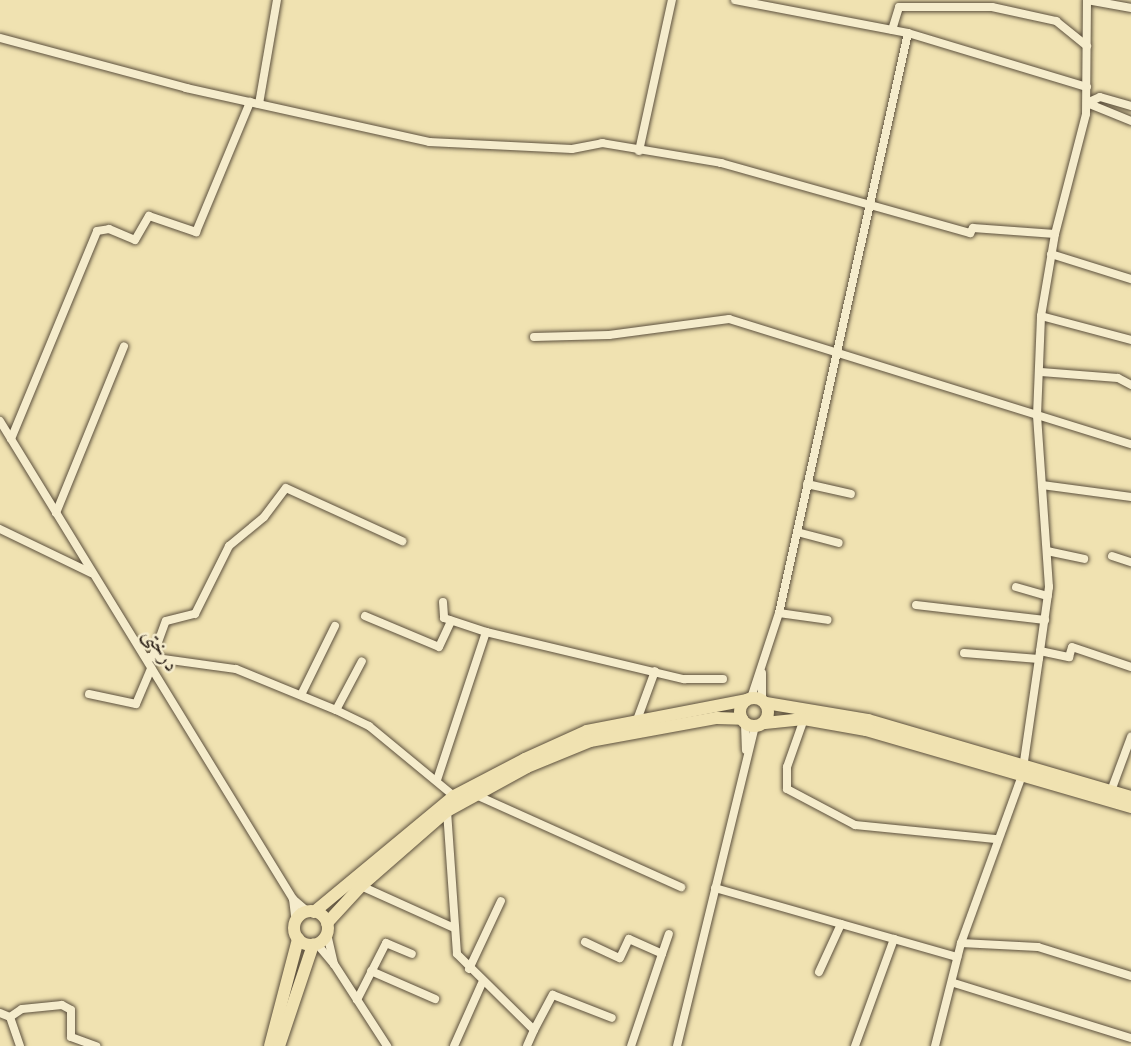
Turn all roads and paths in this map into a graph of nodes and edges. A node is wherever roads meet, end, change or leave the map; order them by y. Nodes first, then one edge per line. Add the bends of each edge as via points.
1 (277, 0) edge
2 (672, 0) edge
3 (735, 0) edge
4 (1087, 0) edge
5 (1131, 8) edge
6 (892, 30) junction
7 (908, 33) junction
8 (0, 38) edge
9 (1087, 46) junction
10 (1087, 87) junction
11 (255, 103) junction
12 (1087, 103) junction
13 (1131, 106) edge
14 (1131, 121) edge
15 (639, 151) junction
16 (868, 206) junction
17 (1055, 234) junction
18 (1051, 254) junction
19 (1131, 279) edge
20 (1041, 316) junction
21 (534, 337) dead end
22 (1131, 340) edge
23 (124, 346) dead end
24 (836, 351) junction
25 (1041, 372) junction
26 (1131, 385) edge
27 (1037, 416) junction
28 (0, 421) edge
29 (11, 439) junction
30 (1131, 444) edge
31 (807, 484) junction
32 (1042, 485) junction
33 (851, 494) dead end
34 (1131, 497) edge
35 (56, 513) junction
36 (0, 529) edge
37 (797, 532) junction
38 (402, 541) dead end
39 (839, 543) dead end
40 (1047, 552) junction
41 (1112, 556) dead end
42 (1084, 559) dead end
43 (1131, 562) edge
44 (91, 573) junction
45 (1016, 587) dead end
46 (1048, 596) junction
47 (443, 602) dead end
48 (916, 605) dead end
49 (779, 613) junction
50 (365, 616) dead end
51 (828, 620) dead end
52 (1045, 620) junction
53 (451, 621) junction
54 (335, 626) dead end
55 (486, 632) junction
56 (964, 653) dead end
57 (1040, 655) junction
58 (149, 657) junction
59 (362, 661) dead end
60 (1131, 667) edge
61 (151, 668) junction
62 (655, 671) junction
63 (723, 679) dead end
64 (89, 694) dead end
65 (301, 695) junction
66 (756, 700) junction
67 (336, 710) junction
68 (804, 719) junction
69 (637, 720) junction
70 (752, 723) junction
71 (1131, 737) edge
72 (1023, 770) junction
73 (437, 780) junction
74 (1111, 791) junction
75 (476, 795) junction
76 (454, 796) junction
77 (1131, 797) edge
78 (1131, 807) edge
79 (447, 811) junction
80 (995, 839) junction
81 (361, 886) junction
82 (681, 887) dead end
83 (715, 888) junction
84 (293, 899) junction
85 (501, 901) dead end
86 (311, 912) junction
87 (296, 923) junction
88 (842, 924) junction
89 (452, 927) junction
90 (327, 928) junction
91 (669, 934) dead end
92 (297, 939) junction
93 (894, 939) junction
94 (585, 942) dead end
95 (315, 944) junction
96 (961, 944) junction
97 (412, 954) dead end
98 (662, 954) junction
99 (957, 957) junction
100 (307, 958) junction
101 (331, 961) junction
102 (469, 969) junction
103 (371, 971) junction
104 (819, 972) dead end
105 (1131, 976) edge
106 (482, 983) junction
107 (954, 983) junction
108 (435, 999) dead end
109 (357, 1000) junction
110 (0, 1013) edge
111 (10, 1017) junction
112 (612, 1017) dead end
113 (534, 1030) junction
114 (1119, 1035) junction
115 (1131, 1038) edge
116 (20, 1046) edge
117 (96, 1046) edge
118 (270, 1046) edge
119 (279, 1046) edge
120 (387, 1046) edge
121 (454, 1046) edge
122 (527, 1046) edge
123 (631, 1046) edge
124 (677, 1046) edge
125 (855, 1046) edge
126 (935, 1046) edge
127 (1116, 1046) edge

1 - 11 street
2 - 15 street
3 - 6 street
4 - 5 street
4 - 9 street
6 - 7 street
6 - 9 street via 899,7 992,6 1056,21
7 - 10 street
7 - 16 street
8 - 11 street
9 - 10 street
10 - 12 street
11 - 15 street via 429,142 572,149 602,143
11 - 29 street via 196,232 149,216 135,240 109,230 97,231
12 - 13 street via 1100,97
12 - 14 street
12 - 17 street via 1074,178
15 - 16 street via 720,163
16 - 17 street via 970,233 973,228
16 - 24 street
17 - 18 street
18 - 19 street
18 - 20 street
20 - 22 street
20 - 25 street
21 - 24 street via 609,335 729,319
23 - 35 street
24 - 27 street
24 - 31 street
25 - 26 street via 1118,378
25 - 27 street
27 - 30 street
27 - 32 street
28 - 29 street, درختی
29 - 35 street, درختی
31 - 33 street
31 - 37 street
32 - 34 street
32 - 40 street
35 - 44 street, درختی
36 - 44 street
37 - 39 street
37 - 49 street
38 - 58 street via 286,488 264,517 229,546 210,594 195,614 166,621
40 - 42 street
40 - 46 street
41 - 43 street
44 - 58 street, درختی
45 - 46 street
46 - 52 street
47 - 53 street via 443,617
48 - 52 street
49 - 51 street
49 - 66 street
50 - 53 street via 439,647
52 - 57 street
53 - 55 street
54 - 65 street
55 - 62 street
55 - 73 street
56 - 57 street
57 - 60 street via 1069,657 1072,647
57 - 72 street
58 - 61 street, درختی
58 - 65 street via 236,669
59 - 67 street
61 - 64 street via 135,704
61 - 84 street, درختی
62 - 63 street via 684,679
62 - 69 street
65 - 67 street
66 - 69 highway
66 - 70 highway
66 - 70 highway
66 - 72 highway via 868,720
67 - 73 street via 369,726
68 - 70 highway
68 - 72 highway via 866,730
68 - 80 street via 785,777 787,789 855,825
69 - 76 highway via 587,731
70 - 75 highway via 717,718 590,741
70 - 83 street
71 - 74 street
72 - 74 highway
72 - 78 highway
72 - 80 street
73 - 76 street
74 - 77 highway
75 - 79 highway
75 - 82 street
76 - 86 highway
79 - 81 highway
79 - 89 street
80 - 96 street
81 - 89 street
81 - 90 highway
83 - 88 street
83 - 124 street
84 - 86 street
84 - 87 street
85 - 102 street
86 - 87 highway
86 - 90 highway
87 - 92 highway
88 - 93 street
88 - 104 street
89 - 102 street via 457,954
90 - 95 highway
90 - 101 street
91 - 98 street
92 - 95 highway
92 - 118 highway
93 - 99 street
93 - 125 street
94 - 98 street via 620,958 629,939
95 - 100 highway
95 - 101 street
96 - 99 street
96 - 105 street via 1038,947
97 - 103 street via 386,944
98 - 123 street
99 - 107 street
100 - 101 street
100 - 119 highway
101 - 109 street
102 - 106 street
103 - 108 street
103 - 109 street
106 - 113 street
106 - 121 street
107 - 114 street
107 - 126 street
109 - 120 street
110 - 111 street
111 - 116 street
111 - 117 street via 22,1009 62,1005 71,1010 71,1037
112 - 113 street via 553,995
113 - 122 street
114 - 115 street
114 - 127 street

